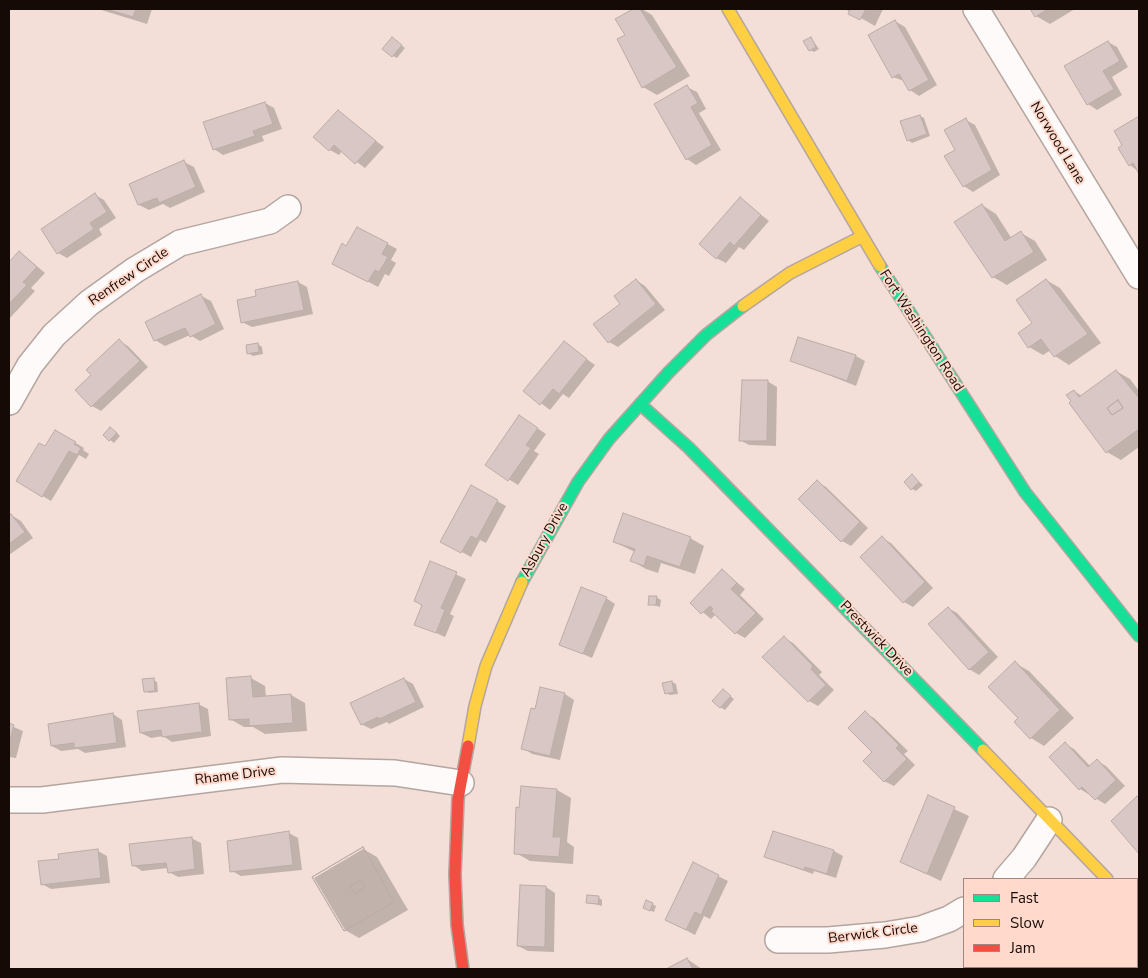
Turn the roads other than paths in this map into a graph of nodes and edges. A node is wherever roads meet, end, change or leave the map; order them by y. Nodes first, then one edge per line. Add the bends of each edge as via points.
1 (728, 9) edge
2 (976, 9) edge
3 (288, 208) dead end
4 (861, 237) junction
5 (1139, 276) edge
6 (9, 402) edge
7 (640, 404) junction
8 (1139, 636) edge
9 (461, 783) junction
10 (9, 800) edge
11 (1049, 820) junction
12 (1007, 878) edge
13 (1106, 878) edge
14 (963, 911) edge
15 (778, 940) dead end
16 (462, 969) edge

1 - 4 street, Fort Washington Road
2 - 5 street, Norwood Lane
3 - 6 street, Renfrew Circle via 270,220 180,243 135,270 89,303 54,335 30,365
4 - 7 street, Asbury Drive via 790,273 745,304 706,335
4 - 8 street, Fort Washington Road via 1025,492
7 - 9 street, Asbury Drive via 578,482 544,538 512,603 486,666
7 - 11 street, Prestwick Drive via 689,448 778,538
9 - 10 street, Rhame Drive via 395,773 282,770 42,800
9 - 16 street, Asbury Drive via 455,874
11 - 12 street
11 - 13 street, Prestwick Drive
14 - 15 street, Berwick Circle via 921,930 828,940

